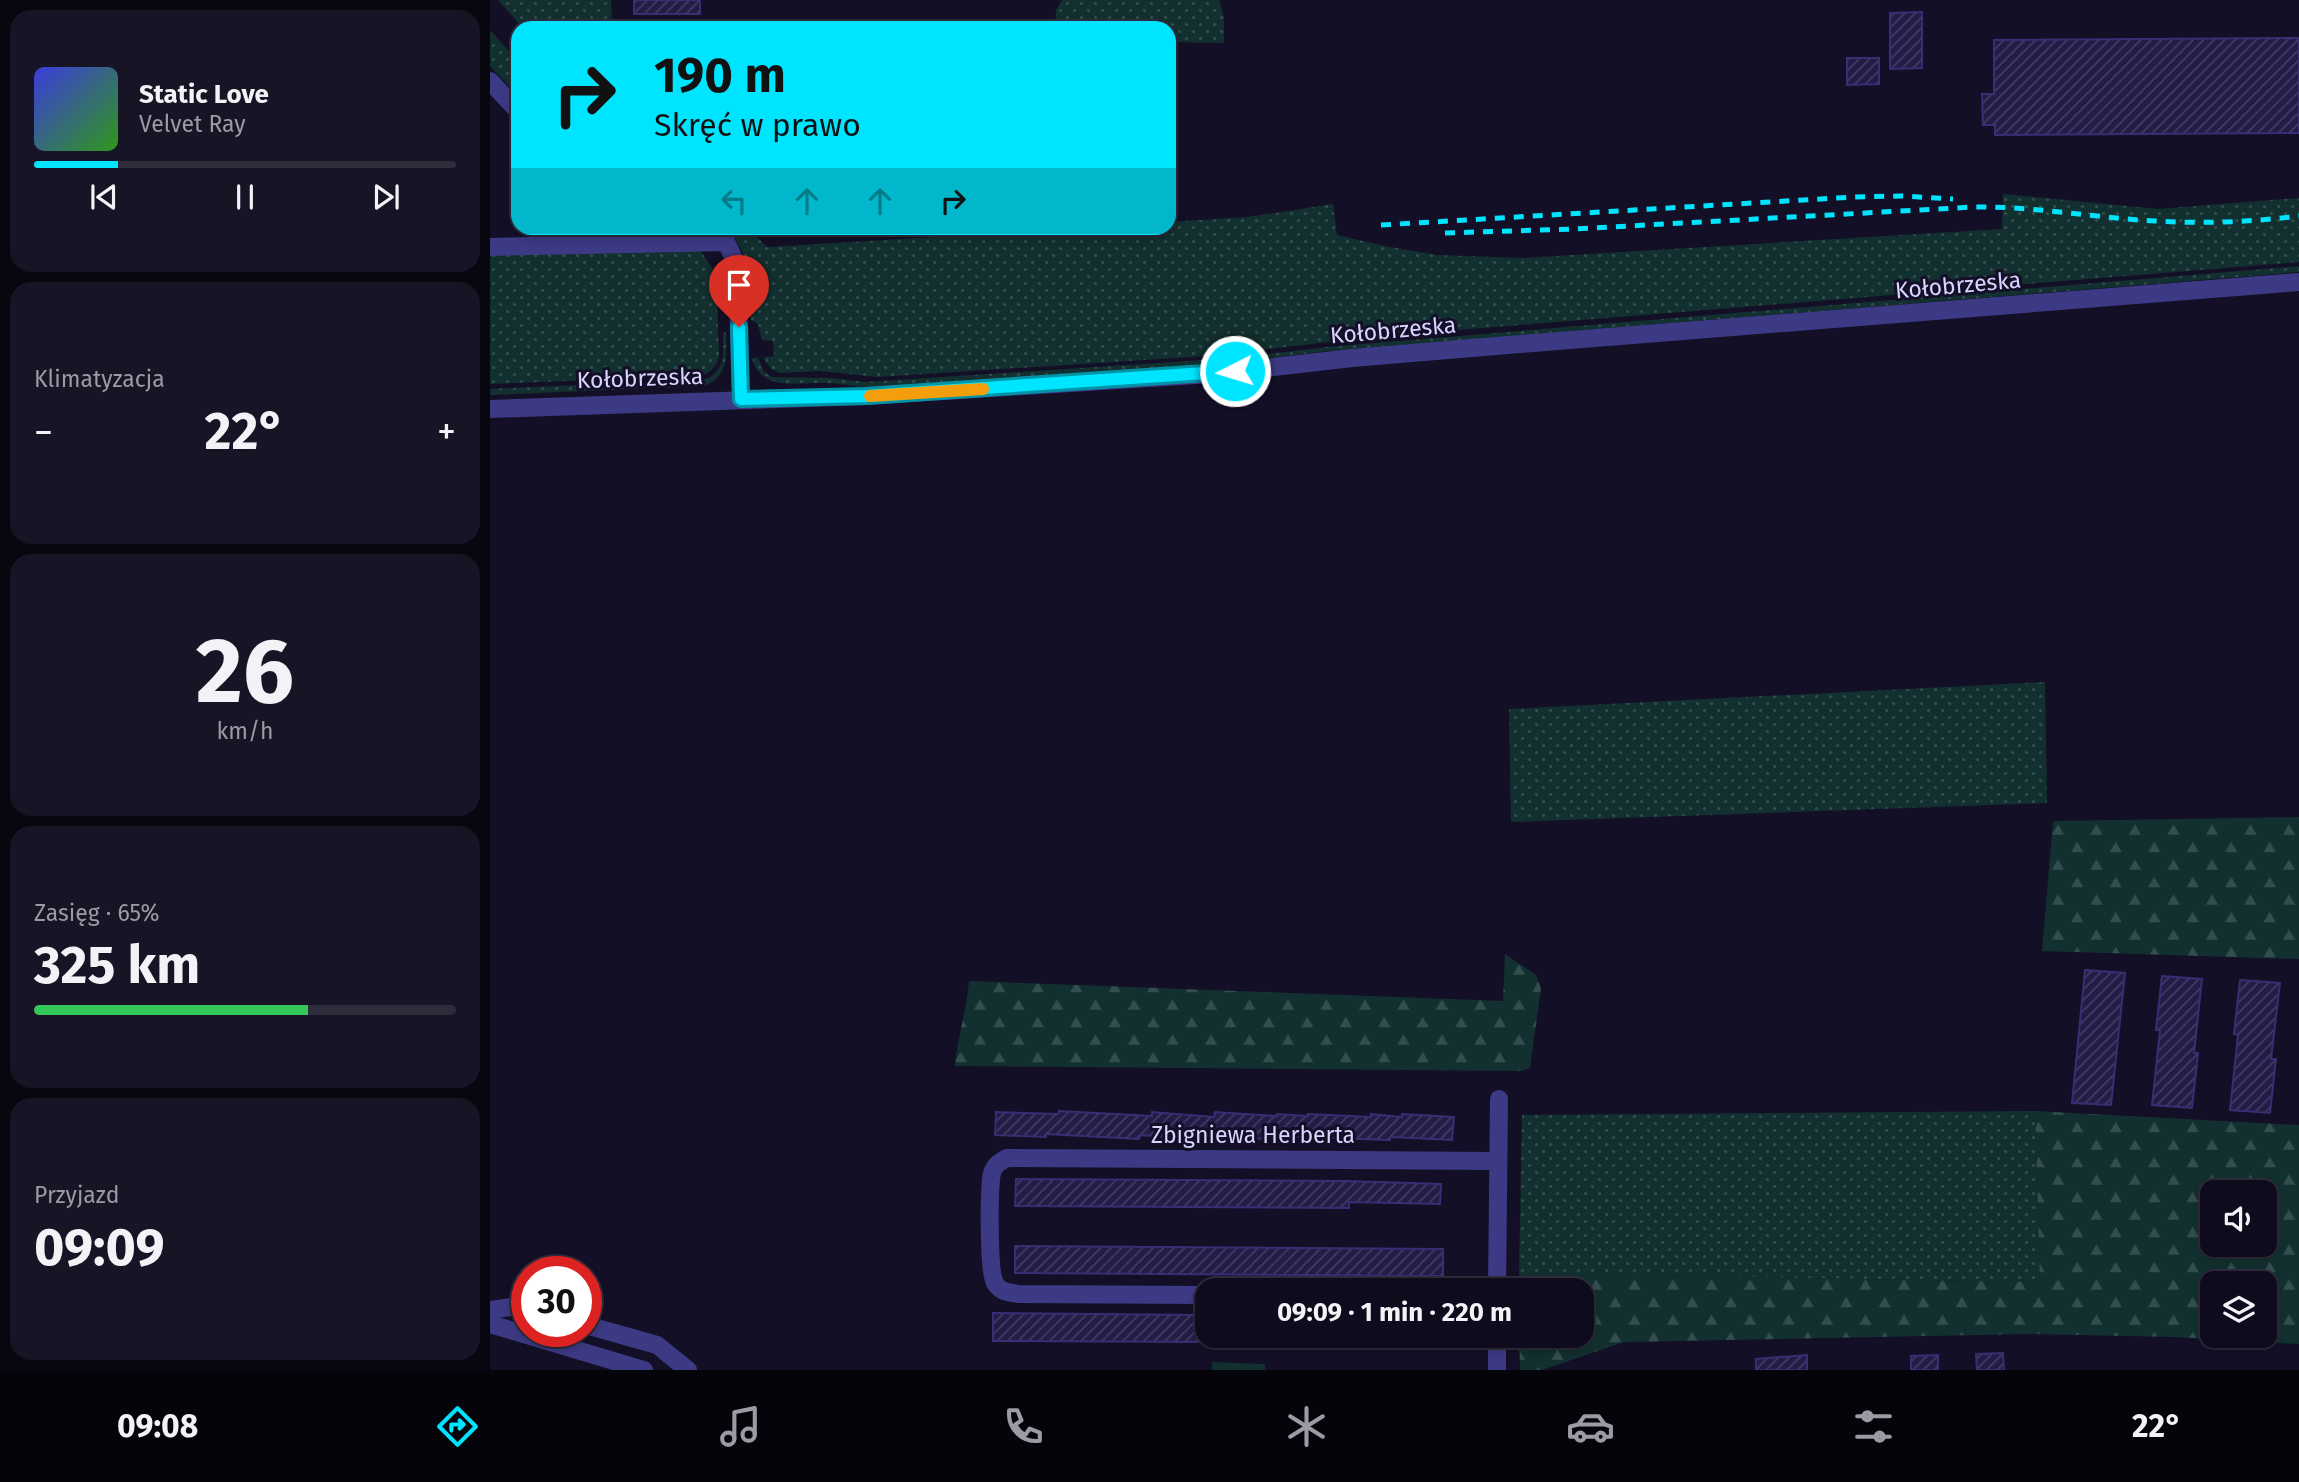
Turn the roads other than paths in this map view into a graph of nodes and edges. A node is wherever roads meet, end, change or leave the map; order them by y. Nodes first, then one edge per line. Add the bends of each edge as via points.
1 (490, 81) edge
2 (511, 104) edge
3 (582, 235) edge
4 (633, 235) edge
5 (641, 244) junction
6 (579, 245) junction
7 (490, 247) edge
8 (2299, 282) edge
9 (741, 399) junction
10 (490, 409) edge
11 (1499, 1100) dead end
12 (1498, 1161) junction
13 (1497, 1278) edge
14 (1195, 1295) edge
15 (511, 1308) edge
16 (490, 1310) edge
17 (490, 1324) edge
18 (602, 1330) edge
19 (1497, 1348) edge
20 (622, 1367) edge
21 (644, 1370) edge
22 (688, 1370) edge
23 (1497, 1370) edge

1 - 2 street
3 - 6 street
4 - 5 street
5 - 6 street
5 - 9 street via 726,242 737,265
6 - 7 street
8 - 9 street, Kołobrzeska via 1352,358 1212,374
9 - 10 street, Kołobrzeska
11 - 12 street
12 - 13 street
12 - 14 street, Zbigniewa Herberta via 1007,1158 997,1163 991,1189 991,1274 1003,1292
15 - 16 street
17 - 20 street
18 - 22 street via 657,1345
19 - 23 street
20 - 21 street

